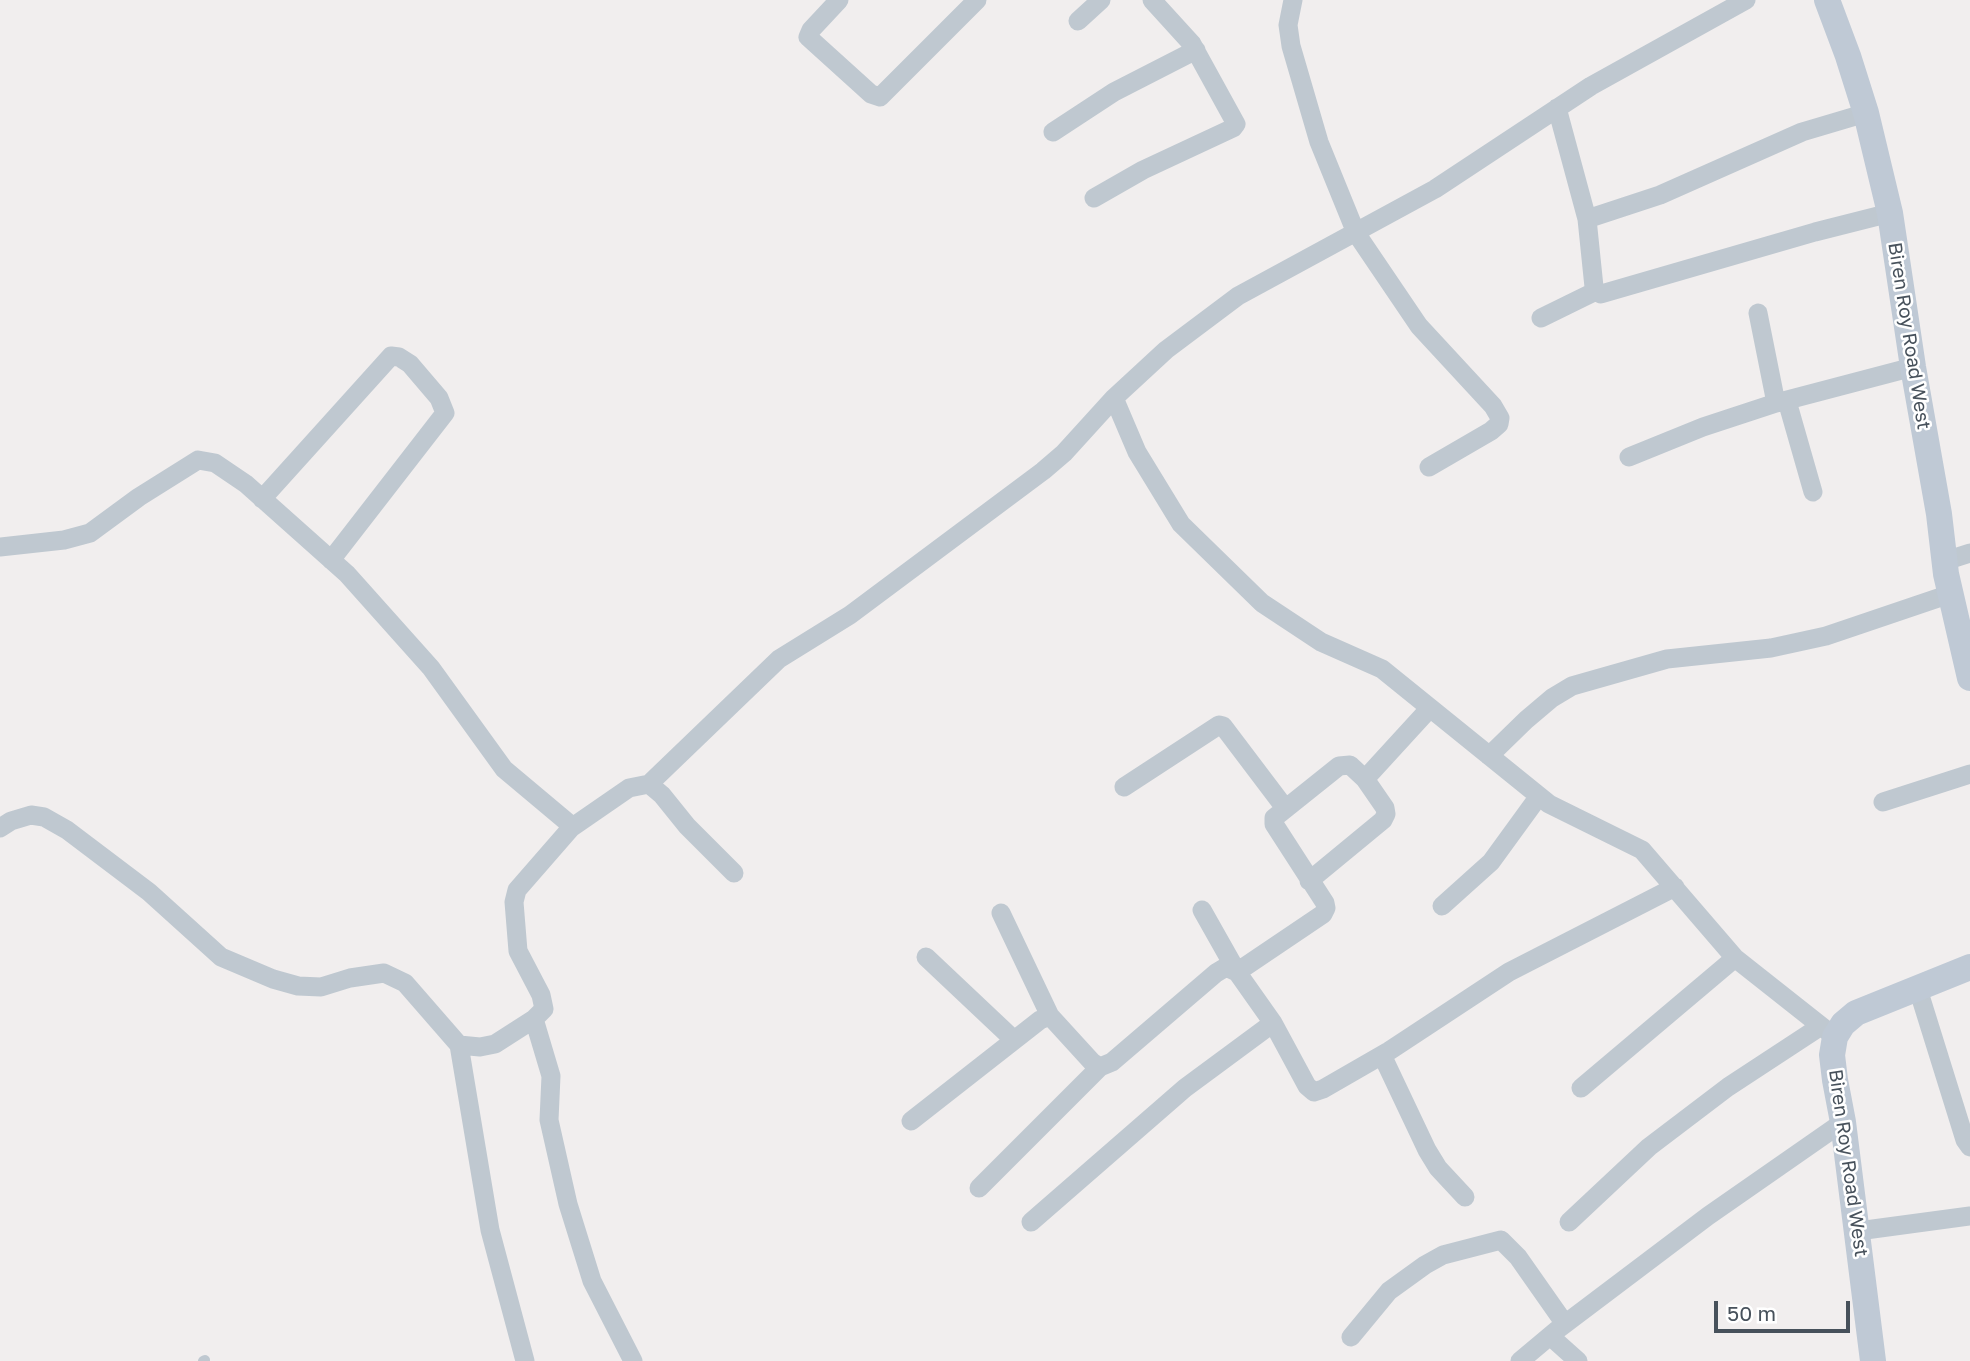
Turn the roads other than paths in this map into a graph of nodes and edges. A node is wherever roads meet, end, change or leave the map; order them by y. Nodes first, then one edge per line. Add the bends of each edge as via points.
1 (839, 0) edge
2 (977, 0) edge
3 (1101, 0) edge
4 (1152, 0) edge
5 (1293, 0) edge
6 (1746, 0) edge
7 (1827, 0) edge
8 (1077, 21) dead end
9 (1196, 50) junction
10 (1557, 108) junction
11 (1866, 113) junction
12 (1053, 132) dead end
13 (1094, 198) dead end
14 (1890, 213) junction
15 (1587, 219) junction
16 (1356, 233) junction
17 (1596, 291) junction
18 (1758, 313) dead end
19 (1541, 318) dead end
20 (1913, 367) junction
21 (1114, 398) junction
22 (1782, 402) junction
23 (1629, 457) dead end
24 (1429, 467) dead end
25 (1813, 492) dead end
26 (262, 499) junction
27 (0, 547) edge
28 (1958, 557) edge
29 (331, 559) junction
30 (1950, 594) junction
31 (1970, 678) edge
32 (1430, 708) junction
33 (1489, 756) junction
34 (1970, 774) edge
35 (1365, 779) junction
36 (649, 784) junction
37 (1124, 787) dead end
38 (1539, 796) junction
39 (1883, 802) dead end
40 (1285, 808) junction
41 (0, 828) edge
42 (571, 828) junction
43 (734, 873) dead end
44 (1309, 881) junction
45 (1675, 887) junction
46 (1443, 906) dead end
47 (1202, 910) dead end
48 (1001, 913) dead end
49 (926, 957) dead end
50 (1735, 958) junction
51 (1970, 967) edge
52 (1237, 972) junction
53 (1919, 989) junction
54 (1051, 1016) junction
55 (534, 1019) junction
56 (1273, 1023) junction
57 (1828, 1031) junction
58 (1014, 1040) junction
59 (459, 1045) junction
60 (1382, 1055) junction
61 (1100, 1067) junction
62 (1581, 1088) dead end
63 (911, 1121) dead end
64 (1843, 1122) junction
65 (1970, 1147) edge
66 (979, 1188) dead end
67 (1465, 1197) dead end
68 (1970, 1216) edge
69 (1031, 1222) dead end
70 (1569, 1222) dead end
71 (1858, 1231) junction
72 (1557, 1330) junction
73 (1351, 1337) dead end
74 (525, 1361) edge
75 (634, 1361) edge
76 (1520, 1361) edge
77 (1578, 1361) edge
78 (1873, 1361) edge

1 - 2 street via 811,30 809,40 880,97
3 - 8 street
4 - 9 street
5 - 16 street via 1288,25 1291,46 1323,155
6 - 10 street
7 - 11 main road, Biren Roy Road West
9 - 12 street via 1114,92
9 - 13 street via 1235,119 1233,128
10 - 15 street
10 - 16 street via 1435,189
11 - 14 main road, Biren Roy Road West
11 - 15 street via 1802,132 1660,195
14 - 17 street via 1609,293
14 - 20 main road, Biren Roy Road West
15 - 17 street
16 - 21 street via 1238,296 1166,349
16 - 24 street via 1419,326 1500,418 1491,431
17 - 19 street
18 - 22 street
20 - 22 street
20 - 28 main road, Biren Roy Road West
21 - 32 street via 1137,452 1173,512 1210,554 1262,603 1321,642 1382,669
21 - 36 street via 1043,471 850,615 779,659
22 - 23 street
22 - 25 street
26 - 27 street via 215,463 198,460 90,533
26 - 29 street
26 - 29 street via 391,356 410,364 445,412
28 - 30 main road, Biren Roy Road West
29 - 42 street via 431,668 504,769
30 - 31 main road, Biren Roy Road West
30 - 33 street via 1826,636 1771,648 1667,659 1584,681 1552,698
32 - 33 street
32 - 35 street
33 - 38 street
34 - 39 street
35 - 40 street via 1350,765 1339,766
35 - 44 street via 1385,808 1383,820
36 - 42 street via 629,788
36 - 43 street
37 - 40 street via 1219,725
38 - 45 street via 1565,814 1632,843
38 - 46 street via 1491,862
40 - 44 street via 1273,824
41 - 59 street via 31,815 44,817 149,892 221,957 273,979 321,986 384,973 405,983
42 - 55 street via 517,890 514,902 518,951 543,1002 544,1009
44 - 52 street via 1325,903 1323,914
45 - 50 street
45 - 60 street via 1500,977
47 - 52 street
48 - 54 street
49 - 58 street
50 - 57 street
50 - 62 street
51 - 53 main road
52 - 56 street
52 - 61 street via 1226,967 1216,973 1112,1062
53 - 57 main road via 1856,1013
53 - 65 street
54 - 58 street
54 - 61 street
55 - 59 street via 495,1044
55 - 75 street via 551,1076 549,1120 568,1204 592,1281
56 - 60 street via 1314,1092
56 - 69 street via 1185,1088
57 - 64 main road, Biren Roy Road West
57 - 70 street via 1728,1087 1649,1147
58 - 63 street
59 - 74 street via 490,1230
60 - 67 street via 1427,1150
61 - 66 street
64 - 71 main road, Biren Roy Road West
64 - 72 street
68 - 71 street
71 - 78 main road, Biren Roy Road West
72 - 73 street via 1518,1257 1501,1240 1443,1255 1425,1265 1389,1291
72 - 76 street
72 - 77 street

